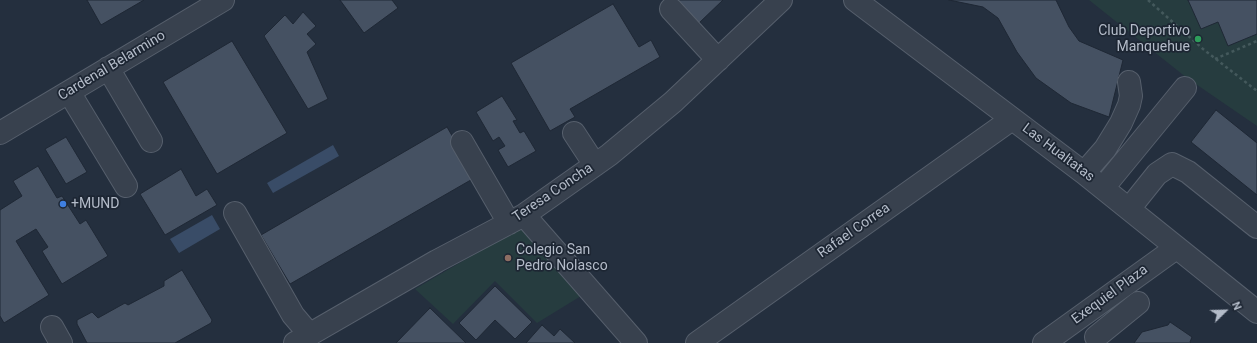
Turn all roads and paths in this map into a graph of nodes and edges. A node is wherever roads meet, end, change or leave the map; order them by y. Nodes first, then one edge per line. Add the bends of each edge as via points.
1 (781, 0) edge
2 (855, 0) edge
3 (1148, 0) edge
4 (213, 3) edge
5 (671, 9) dead end
6 (1257, 41) edge
7 (1215, 59) junction
8 (718, 60) junction
9 (108, 68) junction
10 (1129, 82) dead end
11 (1185, 88) dead end
12 (1257, 91) edge
13 (69, 92) junction
14 (1012, 118) junction
15 (0, 133) edge
16 (574, 133) dead end
17 (151, 141) dead end
18 (462, 142) dead end
19 (594, 165) junction
20 (1084, 173) junction
21 (126, 186) dead end
22 (1103, 188) junction
23 (1129, 209) junction
24 (235, 213) dead end
25 (516, 219) junction
26 (1257, 227) edge
27 (1176, 248) junction
28 (1138, 303) dead end
29 (1257, 312) edge
30 (1081, 316) junction
31 (302, 339) edge
32 (1099, 340) edge
33 (636, 343) edge
34 (696, 343) edge
35 (1044, 343) edge

1 - 8 street, Teresa Concha
2 - 14 street, Las Hualtatas
3 - 7 path
4 - 9 street, Cardenal Belarmino
5 - 8 street
6 - 7 path
7 - 12 path
8 - 19 street, Teresa Concha via 673,102
9 - 13 street, Cardenal Belarmino
9 - 17 street
10 - 20 street via 1131,96 1121,123 1105,149
11 - 22 street
13 - 15 street, Cardenal Belarmino
13 - 21 street
14 - 20 street, Las Hualtatas
14 - 34 street, Rafael Correa
16 - 19 street
18 - 25 street
19 - 25 street, Teresa Concha
20 - 22 street, Las Hualtatas
22 - 23 street, Las Hualtatas
23 - 26 street via 1157,174 1172,164 1188,172
23 - 27 street, Las Hualtatas
24 - 31 street via 293,315
25 - 31 street, Teresa Concha via 437,261
25 - 33 street
27 - 29 street, Las Hualtatas
27 - 30 street, Exequiel Plaza
28 - 32 street
30 - 32 street
30 - 35 street, Exequiel Plaza

